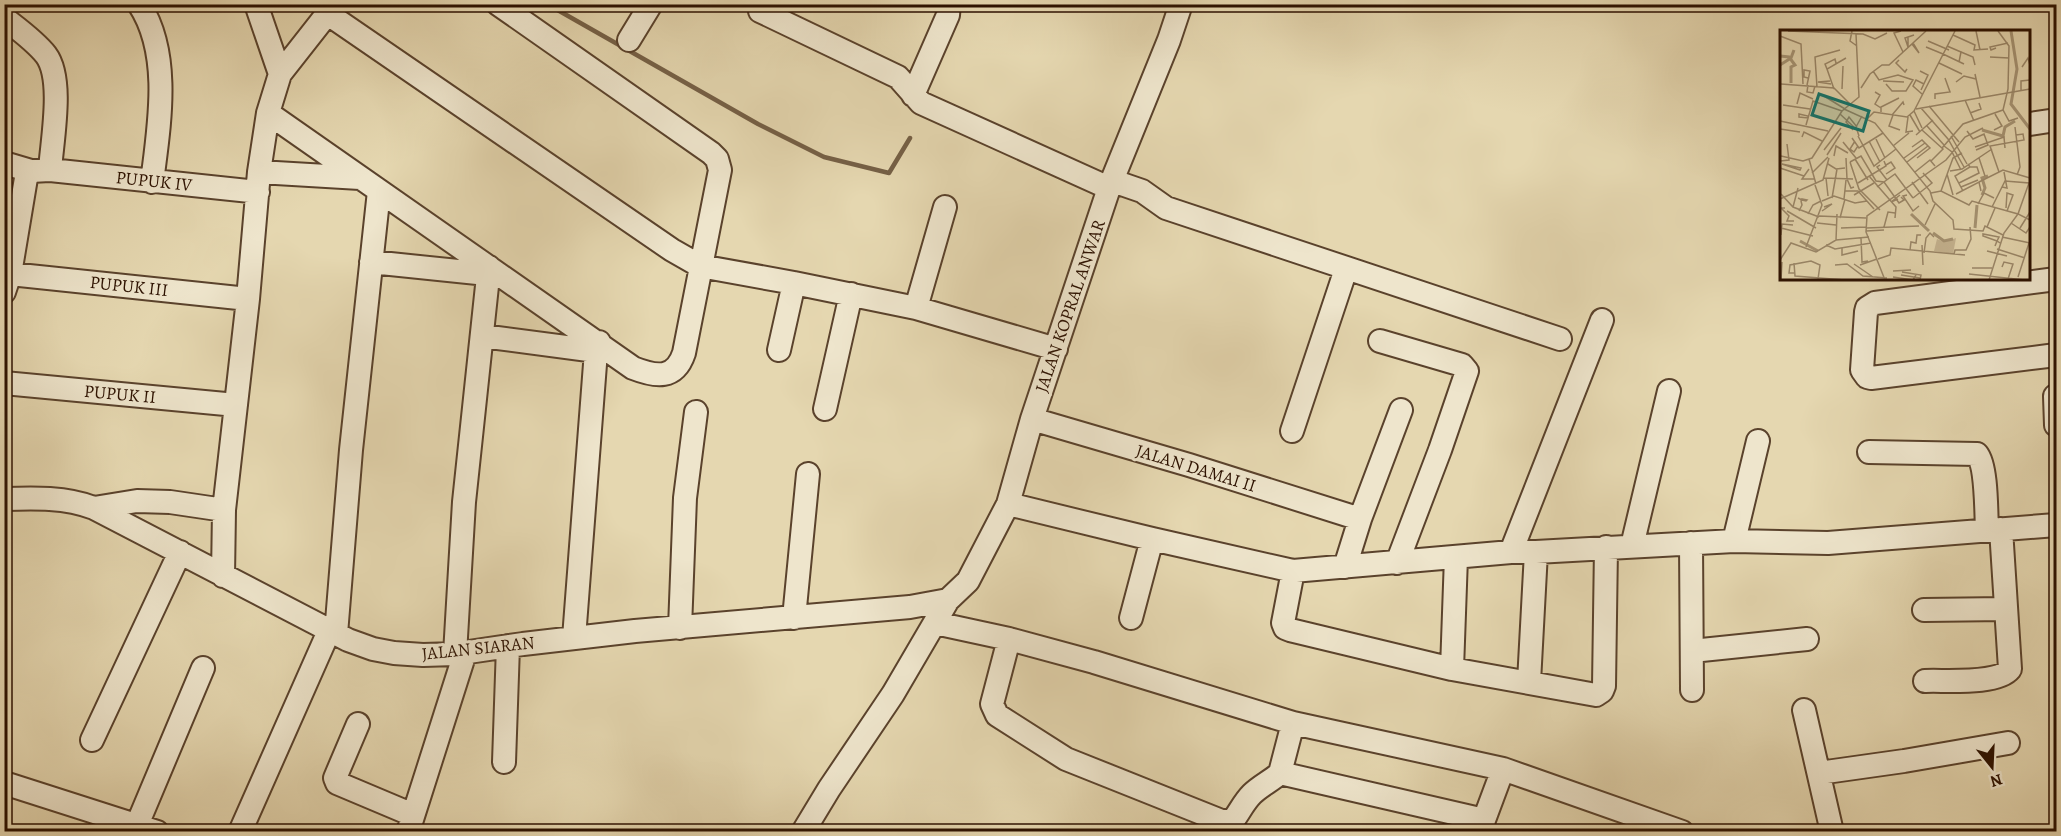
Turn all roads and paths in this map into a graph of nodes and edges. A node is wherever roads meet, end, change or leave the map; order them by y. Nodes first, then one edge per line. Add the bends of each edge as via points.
1 (139, 4) edge
2 (256, 4) edge
3 (498, 4) edge
4 (651, 4) edge
5 (949, 4) edge
6 (1181, 4) edge
7 (331, 9) edge
8 (760, 11) dead end
9 (4, 18) edge
10 (629, 40) dead end
11 (280, 74) junction
12 (913, 95) junction
13 (268, 113) junction
14 (2056, 120) edge
15 (2031, 124) edge
16 (4, 163) edge
17 (40, 170) junction
18 (361, 178) junction
19 (152, 182) junction
20 (258, 182) junction
21 (1111, 185) junction
22 (380, 191) junction
23 (945, 207) dead end
24 (371, 262) junction
25 (700, 266) junction
26 (1346, 269) junction
27 (488, 271) junction
28 (7, 273) edge
29 (2056, 279) edge
30 (794, 283) junction
31 (851, 294) junction
32 (248, 299) junction
33 (916, 308) junction
34 (1602, 320) dead end
35 (482, 336) junction
36 (1560, 339) dead end
37 (1380, 341) dead end
38 (598, 346) junction
39 (1056, 349) junction
40 (779, 351) dead end
41 (2056, 355) edge
42 (4, 383) edge
43 (1669, 391) dead end
44 (2055, 396) edge
45 (236, 405) junction
46 (825, 409) dead end
47 (1401, 410) dead end
48 (696, 412) dead end
49 (1032, 419) junction
50 (2056, 425) edge
51 (1292, 431) dead end
52 (1758, 441) dead end
53 (1869, 452) dead end
54 (808, 474) dead end
55 (4, 499) edge
56 (1008, 504) junction
57 (94, 508) junction
58 (224, 510) junction
59 (1360, 519) junction
60 (2056, 525) edge
61 (1994, 529) junction
62 (1152, 539) junction
63 (1734, 541) junction
64 (1691, 543) junction
65 (1632, 546) junction
66 (1606, 547) junction
67 (180, 552) junction
68 (1511, 552) junction
69 (1536, 552) junction
70 (1456, 556) junction
71 (1397, 562) junction
72 (1345, 567) junction
73 (1293, 571) junction
74 (223, 576) junction
75 (948, 600) junction
76 (2005, 609) junction
77 (1924, 610) dead end
78 (794, 618) junction
79 (1131, 618) dead end
80 (935, 623) junction
81 (680, 628) junction
82 (332, 632) junction
83 (574, 638) junction
84 (1009, 639) junction
85 (1806, 639) dead end
86 (508, 646) junction
87 (1692, 651) junction
88 (460, 654) junction
89 (203, 668) dead end
90 (1452, 669) junction
91 (1925, 681) dead end
92 (1529, 682) junction
93 (1692, 690) dead end
94 (1804, 710) dead end
95 (1293, 723) junction
96 (358, 724) dead end
97 (92, 740) dead end
98 (2008, 743) dead end
99 (504, 762) dead end
100 (1503, 769) junction
101 (1280, 773) junction
102 (1819, 773) junction
103 (4, 783) edge
104 (410, 823) edge
105 (1483, 826) edge
106 (147, 828) edge
107 (240, 831) edge
108 (803, 831) edge
109 (1682, 831) edge
110 (1833, 831) edge

1 - 19 street via 155,35 159,73 160,123
2 - 11 street
3 - 25 street via 714,156 720,170
4 - 10 street
5 - 12 street via 948,15
6 - 21 street, JALAN KOPRAL ANWAR
7 - 11 street
7 - 25 street
8 - 12 street via 898,77
9 - 17 street via 45,54 53,67 56,87
11 - 13 street
12 - 21 street via 921,103
13 - 18 street
13 - 20 street
14 - 15 street
16 - 17 street, PUPUK IV
17 - 19 street, PUPUK IV
17 - 28 street via 26,178
18 - 20 street, PUPUK IV
18 - 22 street
19 - 20 street, PUPUK IV
20 - 32 street
21 - 26 street via 1142,191 1166,208
21 - 39 street, JALAN KOPRAL ANWAR
22 - 24 street
22 - 27 street
23 - 33 street
24 - 27 street
24 - 82 street via 342,580
25 - 30 street
25 - 38 street via 684,353 675,370 649,374
26 - 36 street
26 - 51 street
27 - 35 street
27 - 38 street
28 - 32 street, PUPUK III
29 - 41 street via 1875,303 1866,312 1862,370 1871,378
30 - 31 street
30 - 40 street
31 - 33 street
31 - 46 street
32 - 45 street
33 - 39 street
34 - 68 street
35 - 38 street
35 - 88 street via 464,502
37 - 71 street via 1462,365 1467,371
38 - 83 street
39 - 49 street, JALAN KOPRAL ANWAR
42 - 45 street, PUPUK II
43 - 65 street
44 - 50 street
45 - 58 street
47 - 59 street
48 - 81 street via 685,498
49 - 56 street, JALAN KOPRAL ANWAR
49 - 59 street, JALAN DAMAI II
52 - 63 street
53 - 61 street via 1977,454
54 - 78 street
55 - 57 street, JALAN SIARAN via 56,500
56 - 62 street
56 - 75 street, JALAN KOPRAL ANWAR via 968,581
57 - 58 street via 137,501
57 - 67 street, JALAN SIARAN
58 - 74 street
59 - 72 street
60 - 61 street
61 - 63 street via 1828,543
61 - 76 street
62 - 73 street
62 - 79 street
63 - 64 street
64 - 65 street
64 - 87 street
65 - 66 street
66 - 69 street
66 - 92 street via 1602,691 1596,695
67 - 74 street, JALAN SIARAN
67 - 97 street
68 - 69 street
68 - 70 street
69 - 92 street
70 - 71 street
70 - 90 street
71 - 72 street
72 - 73 street
73 - 90 street via 1285,628
74 - 82 street, JALAN SIARAN
75 - 78 street, JALAN SIARAN
75 - 80 street, JALAN KOPRAL ANWAR
76 - 77 street
76 - 91 street via 2010,669 2007,673 1986,680
78 - 81 street, JALAN SIARAN
80 - 84 street
80 - 108 street, JALAN KOPRAL ANWAR
81 - 83 street, JALAN SIARAN
82 - 88 street, JALAN SIARAN via 382,651
82 - 107 street
83 - 86 street, JALAN SIARAN
84 - 95 street
84 - 101 street via 993,710 1066,759 1224,822 1234,819 1254,792
85 - 87 street
86 - 88 street, JALAN SIARAN
86 - 99 street
87 - 93 street
88 - 104 street
89 - 106 street
90 - 92 street
94 - 102 street
95 - 100 street
95 - 101 street
96 - 104 street via 337,783
98 - 102 street
100 - 105 street
100 - 109 street
101 - 105 street
102 - 110 street
103 - 106 street

